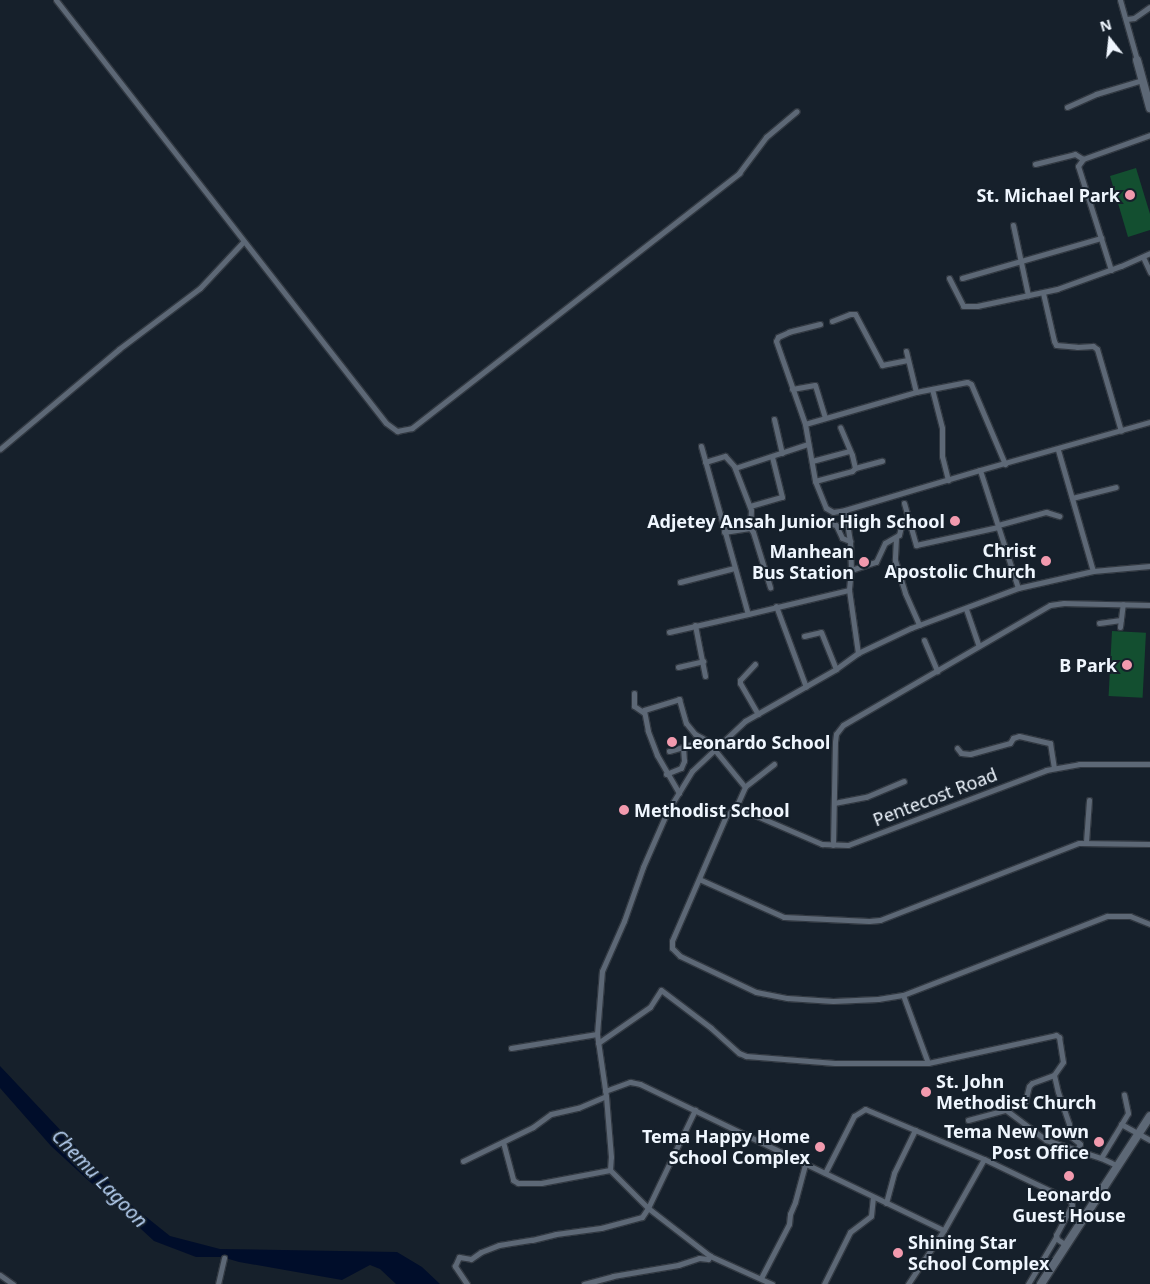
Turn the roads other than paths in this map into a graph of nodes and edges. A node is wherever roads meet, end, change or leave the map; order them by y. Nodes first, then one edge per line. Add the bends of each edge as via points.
1 (56, 0) edge
2 (1120, 0) edge
3 (1150, 7) edge
4 (1127, 19) junction
5 (1137, 60) joint
6 (1142, 80) junction
7 (1067, 107) dead end
8 (1150, 108) edge
9 (797, 111) dead end
10 (1150, 135) edge
11 (1083, 159) junction
12 (1035, 164) dead end
13 (1013, 225) dead end
14 (1101, 238) junction
15 (244, 241) junction
16 (1150, 253) edge
17 (1143, 257) junction
18 (1021, 261) junction
19 (1111, 270) junction
20 (1150, 272) edge
21 (949, 278) dead end
22 (962, 278) dead end
23 (1043, 292) junction
24 (1028, 294) junction
25 (832, 321) dead end
26 (820, 324) dead end
27 (906, 351) dead end
28 (908, 360) junction
29 (792, 389) junction
30 (932, 389) junction
31 (916, 392) junction
32 (825, 418) junction
33 (774, 419) dead end
34 (1150, 422) edge
35 (804, 424) junction
36 (840, 427) dead end
37 (1121, 431) junction
38 (808, 444) junction
39 (701, 446) dead end
40 (0, 448) edge
41 (1058, 450) junction
42 (850, 451) junction
43 (782, 453) junction
44 (772, 457) junction
45 (812, 461) junction
46 (882, 461) dead end
47 (705, 462) junction
48 (1005, 464) junction
49 (735, 468) junction
50 (855, 468) junction
51 (980, 470) junction
52 (948, 480) junction
53 (815, 481) junction
54 (1116, 487) dead end
55 (1072, 498) junction
56 (904, 503) dead end
57 (750, 506) junction
58 (845, 510) junction
59 (1059, 516) dead end
60 (908, 517) junction
61 (832, 524) dead end
62 (998, 526) junction
63 (750, 528) junction
64 (724, 532) junction
65 (896, 538) junction
66 (850, 541) junction
67 (1150, 566) edge
68 (734, 568) junction
69 (851, 570) junction
70 (1093, 571) junction
71 (680, 582) dead end
72 (770, 587) dead end
73 (1018, 588) junction
74 (849, 590) junction
75 (1123, 604) junction
76 (1150, 605) edge
77 (776, 606) junction
78 (966, 609) junction
79 (748, 614) junction
80 (1121, 620) junction
81 (1099, 623) dead end
82 (695, 625) junction
83 (919, 625) junction
84 (1120, 627) dead end
85 (669, 632) dead end
86 (804, 636) dead end
87 (924, 640) dead end
88 (979, 646) junction
89 (858, 653) junction
90 (704, 661) junction
91 (755, 664) dead end
92 (678, 667) dead end
93 (836, 670) junction
94 (937, 671) junction
95 (705, 676) dead end
96 (806, 687) junction
97 (634, 693) dead end
98 (643, 712) junction
99 (758, 714) junction
100 (702, 738) junction
101 (715, 747) junction
102 (683, 748) junction
103 (957, 748) dead end
104 (669, 751) dead end
105 (774, 764) dead end
106 (1150, 764) edge
107 (1054, 768) junction
108 (666, 774) junction
109 (904, 781) dead end
110 (745, 786) junction
111 (679, 793) junction
112 (1089, 800) dead end
113 (834, 802) junction
114 (736, 807) junction
115 (1086, 842) junction
116 (1150, 844) edge
117 (833, 845) junction
118 (699, 878) junction
119 (1150, 924) edge
120 (903, 995) junction
121 (597, 1034) junction
122 (598, 1043) junction
123 (511, 1048) dead end
124 (928, 1063) junction
125 (1054, 1075) junction
126 (606, 1093) junction
127 (1124, 1094) dead end
128 (695, 1110) junction
129 (1006, 1110) junction
130 (1150, 1116) edge
131 (968, 1120) dead end
132 (1121, 1124) junction
133 (915, 1130) junction
134 (1139, 1134) junction
135 (1150, 1140) edge
136 (503, 1142) junction
137 (1076, 1150) junction
138 (1101, 1158) junction
139 (984, 1159) junction
140 (463, 1161) dead end
141 (804, 1164) junction
142 (1118, 1166) junction
143 (610, 1170) junction
144 (824, 1173) junction
145 (873, 1197) junction
146 (886, 1203) junction
147 (648, 1208) junction
148 (944, 1230) junction
149 (1056, 1237) junction
150 (1066, 1245) junction
151 (710, 1256) junction
152 (224, 1258) dead end
153 (0, 1275) edge
154 (761, 1278) junction
155 (13, 1284) edge
156 (218, 1284) edge
157 (466, 1284) edge
158 (584, 1284) edge
159 (772, 1284) edge
160 (824, 1284) edge
161 (908, 1284) edge
162 (1028, 1284) edge
163 (1041, 1284) edge

1 - 15 street
2 - 4 street
3 - 4 street
4 - 5 street
5 - 6 street
6 - 7 street
6 - 8 street
9 - 15 street via 766,137 740,173 408,430 398,432 386,423
10 - 11 street
11 - 12 street via 1075,154
11 - 14 street via 1079,162 1079,169
13 - 18 street
14 - 18 street
14 - 19 street
15 - 40 street via 200,288 119,349
16 - 17 street
17 - 19 street
17 - 20 street
18 - 22 street
18 - 24 street
19 - 23 street
21 - 24 street via 963,306 977,306
23 - 24 street
23 - 37 street via 1054,342 1062,346 1093,346 1098,349
25 - 28 street via 856,314 882,365
26 - 29 street via 789,332 776,342
27 - 28 street
28 - 31 street
29 - 32 street via 815,384
29 - 35 street
30 - 31 street
30 - 48 street via 961,382 970,384
30 - 52 street via 943,435 942,456
31 - 32 street
32 - 35 street
33 - 43 street
34 - 37 street
35 - 38 street
36 - 42 street
37 - 41 street
38 - 43 street
38 - 45 street
39 - 47 street
41 - 48 street
41 - 55 street
42 - 45 street
42 - 50 street
43 - 44 street
44 - 49 street
44 - 57 street via 782,498
45 - 53 street
46 - 50 street
47 - 49 street via 725,456
47 - 64 street
48 - 51 street
49 - 57 street
50 - 53 street
51 - 52 street
51 - 62 street
52 - 58 street
53 - 58 street via 826,508 833,512
54 - 55 street
55 - 70 street
56 - 60 street
57 - 63 street
58 - 66 street
59 - 62 street via 1046,512
60 - 62 street via 916,545
60 - 65 street
61 - 66 street via 836,525 842,538
62 - 73 street
63 - 64 street
63 - 72 street via 754,532
64 - 68 street
65 - 69 street via 887,540 873,565
65 - 83 street via 895,560
66 - 69 street
67 - 70 street
68 - 71 street
68 - 79 street
69 - 74 street
70 - 73 street
73 - 78 street
74 - 77 street
74 - 89 street
75 - 76 street
75 - 80 street
75 - 88 street via 1058,603
77 - 79 street
77 - 96 street
78 - 83 street
78 - 88 street
79 - 82 street
80 - 81 street
80 - 84 street
82 - 85 street
82 - 90 street
83 - 89 street
86 - 93 street via 820,632
87 - 94 street
88 - 94 street
89 - 93 street
90 - 92 street
90 - 95 street
91 - 99 street via 740,683
93 - 96 street
94 - 113 street via 839,728 835,742
96 - 99 street
97 - 98 street via 634,706
98 - 100 street via 679,699 686,723
98 - 108 street
99 - 101 street
100 - 101 street
100 - 102 street
101 - 110 street
101 - 111 street via 692,771
102 - 104 street
102 - 108 street via 681,768
103 - 107 street via 961,753 970,754 1010,743 1019,736 1050,743
105 - 110 street
106 - 107 street, Pentecost Road via 1079,764
107 - 117 street, Pentecost Road via 857,842
108 - 111 street
109 - 113 street via 866,797
110 - 114 street
111 - 121 street via 642,868 602,971
112 - 115 street
113 - 117 street
114 - 117 street, Pentecost Road via 812,840
114 - 118 street via 726,816
115 - 116 street
115 - 118 street via 1067,846 880,920 784,917
118 - 120 street via 672,941 672,948 680,956 766,996 833,1000
119 - 120 street via 1130,916 1107,916
120 - 124 street
121 - 122 street
121 - 123 street
122 - 124 street via 650,1007 661,990 746,1056 835,1063
122 - 126 street
124 - 125 street via 1056,1035 1064,1058
125 - 129 street via 1032,1083 1025,1102
125 - 137 street via 1069,1124 1069,1135 1080,1144
126 - 128 street via 630,1082
126 - 136 street via 578,1108 551,1114
126 - 143 street
127 - 132 street via 1129,1110
128 - 141 street
128 - 147 street
129 - 131 street
129 - 137 street via 1046,1140
130 - 134 street
132 - 134 street
132 - 138 street
133 - 139 street
133 - 144 street via 869,1109 862,1109 854,1116
133 - 146 street via 894,1173
134 - 135 street
134 - 142 street
136 - 140 street
136 - 143 street via 514,1182 541,1183
137 - 138 street
138 - 142 street
139 - 148 street
139 - 149 street via 1070,1200 1072,1205
141 - 144 street
141 - 154 street via 789,1224
142 - 150 street
143 - 147 street
144 - 145 street
145 - 146 street
145 - 160 street via 871,1216 850,1232
146 - 148 street
147 - 151 street
147 - 157 street via 642,1217 618,1224 499,1245 471,1258 459,1257 455,1266
148 - 161 street
149 - 150 street
149 - 162 street
150 - 163 street
151 - 154 street
151 - 158 street
152 - 156 street
153 - 155 street
154 - 159 street

